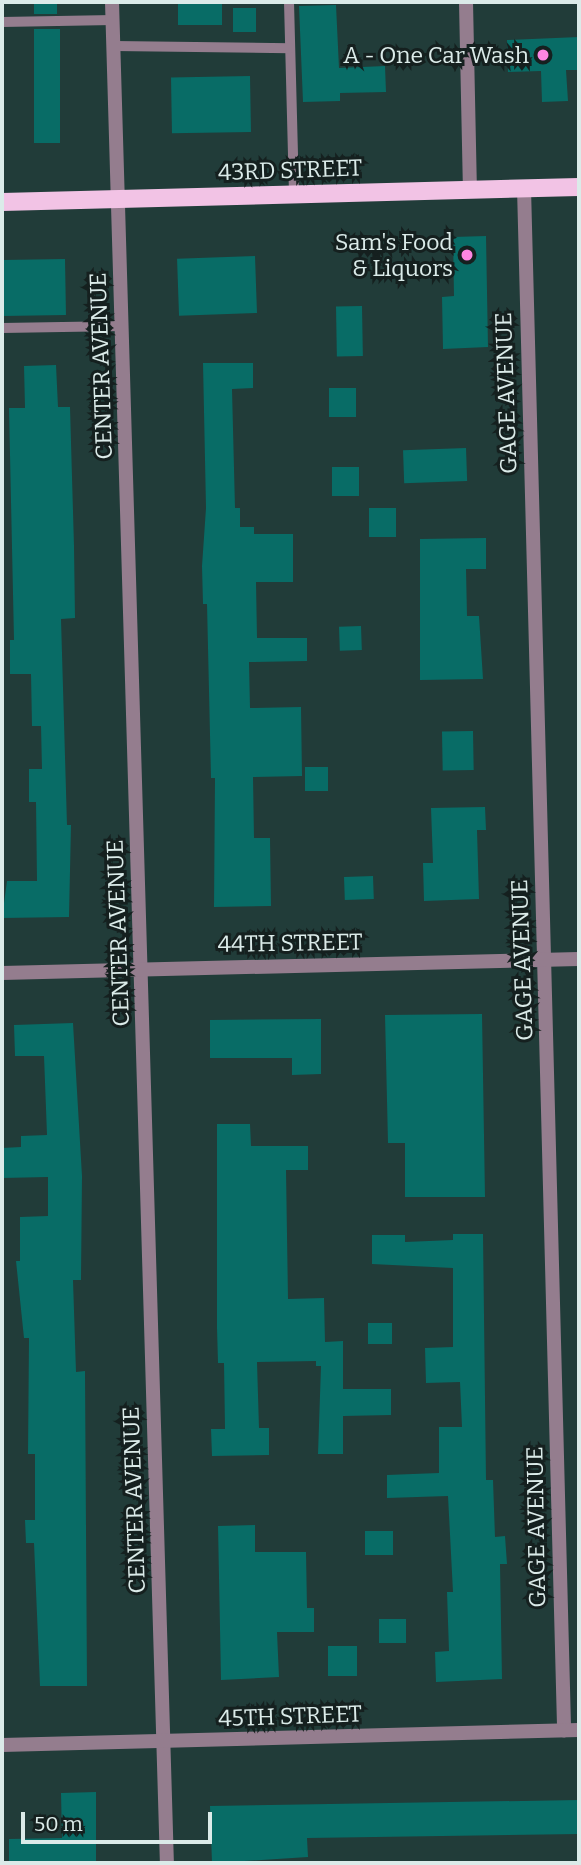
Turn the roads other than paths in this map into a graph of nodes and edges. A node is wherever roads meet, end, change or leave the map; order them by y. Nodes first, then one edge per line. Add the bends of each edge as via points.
1 (112, 2) edge
2 (289, 2) edge
3 (466, 2) edge
4 (113, 20) junction
5 (2, 22) edge
6 (114, 46) junction
7 (290, 48) junction
8 (579, 187) edge
9 (524, 188) junction
10 (470, 190) junction
11 (294, 194) junction
12 (119, 199) junction
13 (2, 202) edge
14 (122, 326) junction
15 (2, 328) edge
16 (579, 959) edge
17 (545, 960) junction
18 (142, 969) junction
19 (2, 973) edge
20 (572, 1730) edge
21 (164, 1742) junction
22 (2, 1745) edge
23 (167, 1863) edge

1 - 4 street, CENTER AVENUE
2 - 7 lane
3 - 10 street
4 - 5 lane
4 - 6 street, CENTER AVENUE
6 - 7 lane
6 - 12 street, CENTER AVENUE
7 - 11 lane
8 - 9 main road, 43RD STREET
9 - 10 main road, 43RD STREET
9 - 17 street, GAGE AVENUE
10 - 11 main road, 43RD STREET
11 - 12 main road, 43RD STREET
12 - 13 main road, 43RD STREET
12 - 14 street, CENTER AVENUE
14 - 15 lane
14 - 18 street, CENTER AVENUE
16 - 17 street, 44TH STREET
17 - 18 street, 44TH STREET
17 - 20 street, GAGE AVENUE
18 - 19 street, 44TH STREET
18 - 21 street, CENTER AVENUE
20 - 21 street, 45TH STREET
21 - 22 street, 45TH STREET
21 - 23 street, CENTER AVENUE

